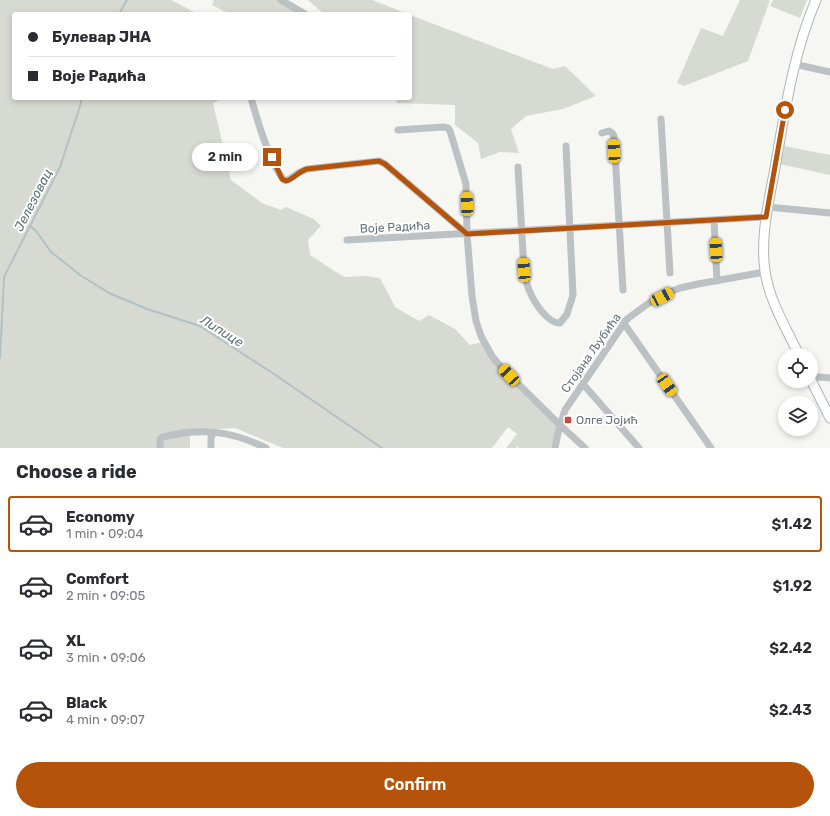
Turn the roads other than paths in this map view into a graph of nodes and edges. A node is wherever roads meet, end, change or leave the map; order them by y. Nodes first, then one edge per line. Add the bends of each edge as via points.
1 (281, 0) edge
2 (816, 0) edge
3 (302, 12) edge
4 (794, 64) junction
5 (830, 72) edge
6 (252, 100) edge
7 (661, 119) dead end
8 (398, 130) dead end
9 (602, 133) dead end
10 (566, 146) dead end
11 (518, 167) dead end
12 (768, 207) junction
13 (830, 213) edge
14 (766, 217) junction
15 (714, 220) junction
16 (667, 223) junction
17 (619, 226) junction
18 (570, 229) junction
19 (522, 231) junction
20 (467, 234) junction
21 (348, 240) dead end
22 (765, 272) junction
23 (670, 273) dead end
24 (717, 281) junction
25 (623, 290) dead end
26 (623, 322) junction
27 (796, 348) edge
28 (818, 377) edge
29 (830, 378) edge
30 (583, 384) junction
31 (815, 388) edge
32 (830, 418) edge
33 (560, 425) junction
34 (214, 433) junction
35 (160, 448) edge
36 (211, 448) edge
37 (266, 448) edge
38 (555, 448) edge
39 (585, 448) edge
40 (639, 448) edge
41 (711, 448) edge

1 - 3 street
2 - 4 main road
4 - 5 street
4 - 12 main road
6 - 20 street, Воје Радића via 275,166 284,180 307,169 379,161
7 - 16 street
8 - 20 street via 444,127 450,131 466,184
9 - 17 street via 609,131 614,136
10 - 18 street
11 - 19 street
12 - 13 street
12 - 14 main road
14 - 15 street, Воје Радића
14 - 22 main road
15 - 16 street, Воје Радића
15 - 24 street
16 - 17 street, Воје Радића
16 - 23 street
17 - 18 street, Воје Радића
17 - 25 street
18 - 19 street, Воје Радића
18 - 19 street via 573,291 568,314 560,323 555,323 542,311 529,291 524,270
19 - 20 street, Воје Радића
20 - 21 street, Воје Радића
20 - 33 street via 473,309 481,336 501,367
22 - 24 street, Стојана Љубића
22 - 27 main road via 772,297
24 - 26 street, Стојана Љубића via 670,292 639,309
26 - 30 street, Стојана Љубића
26 - 41 street
28 - 29 street
30 - 33 street, Стојана Љубића via 565,410
30 - 40 street
31 - 32 main road
33 - 38 street, Стојана Љубића
33 - 39 street
34 - 35 street via 185,432 163,437 160,439
34 - 36 street via 211,437
34 - 37 street via 231,434

